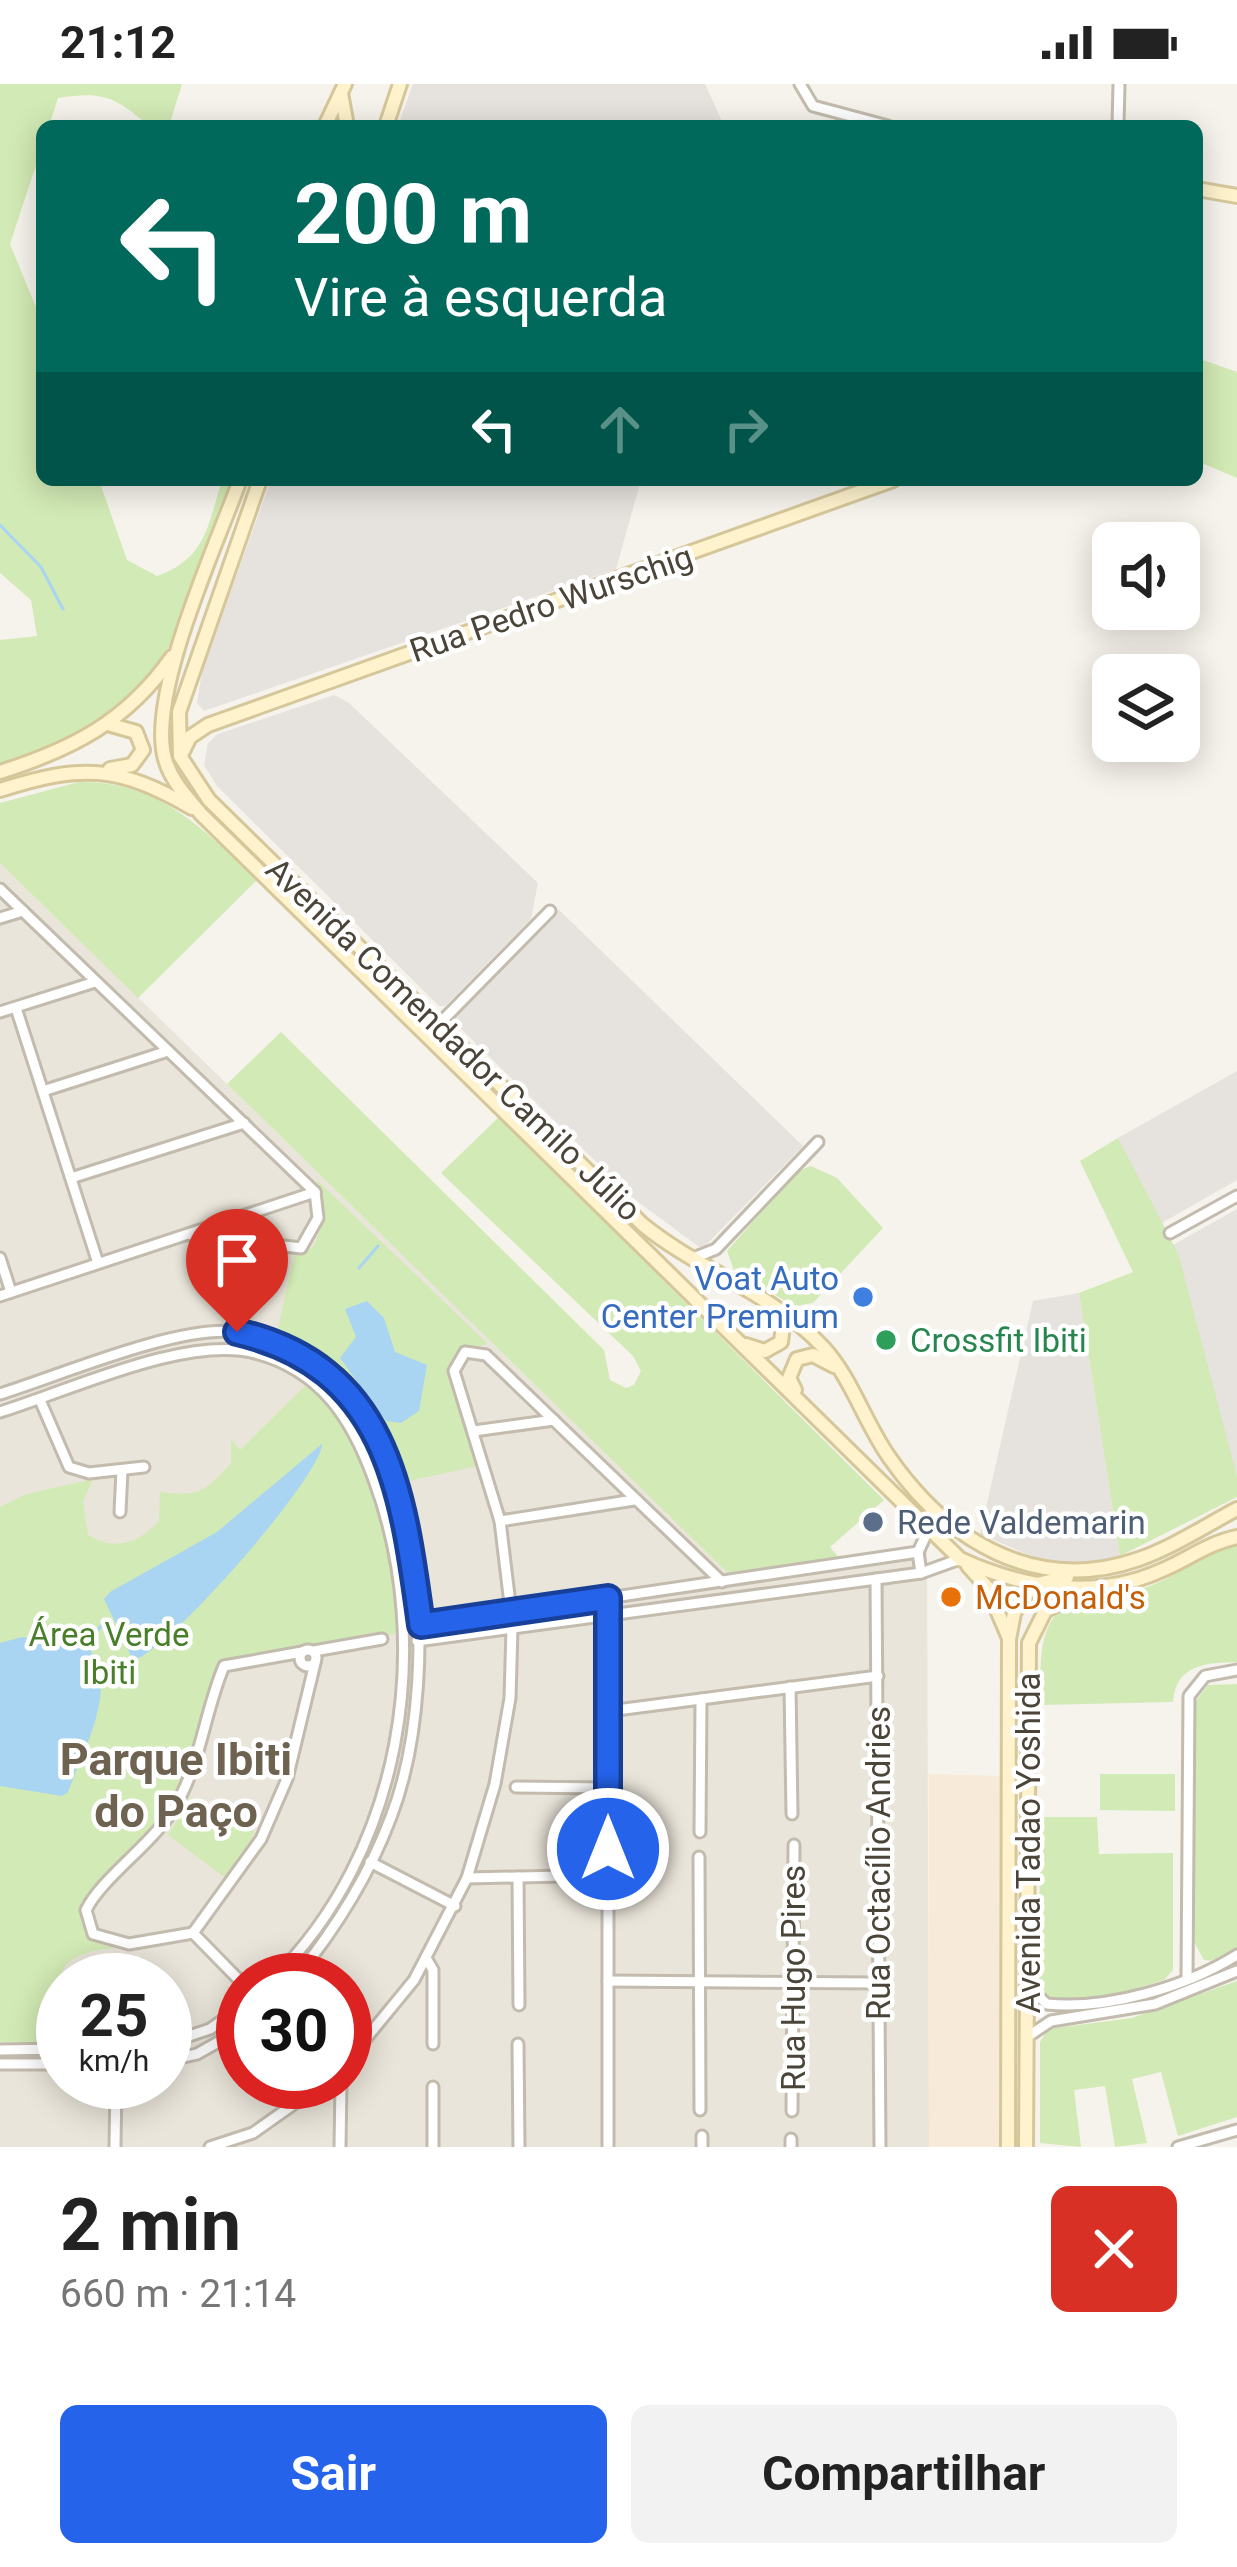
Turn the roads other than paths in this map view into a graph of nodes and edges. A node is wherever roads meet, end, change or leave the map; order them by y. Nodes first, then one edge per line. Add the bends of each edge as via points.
1 (400, 84) edge
2 (1119, 84) edge
3 (343, 88) edge
4 (802, 90) edge
5 (329, 120) edge
6 (346, 120) edge
7 (388, 120) edge
8 (866, 120) edge
9 (1118, 120) edge
10 (1203, 190) edge
11 (1237, 196) edge
12 (238, 486) edge
13 (258, 486) edge
14 (875, 486) edge
15 (183, 642) junction
16 (178, 712) junction
17 (110, 725) junction
18 (208, 725) junction
19 (180, 756) junction
20 (97, 770) junction
21 (0, 772) edge
22 (0, 790) edge
23 (201, 814) junction
24 (0, 889) edge
25 (22, 911) junction
26 (550, 911) dead end
27 (0, 918) edge
28 (95, 982) junction
29 (16, 1007) junction
30 (0, 1012) edge
31 (438, 1025) junction
32 (168, 1051) junction
33 (43, 1091) junction
34 (244, 1123) junction
35 (818, 1142) dead end
36 (70, 1178) junction
37 (315, 1192) junction
38 (1237, 1196) edge
39 (248, 1214) junction
40 (186, 1234) junction
41 (1170, 1234) dead end
42 (248, 1238) junction
43 (716, 1249) junction
44 (0, 1258) edge
45 (689, 1259) junction
46 (98, 1263) junction
47 (720, 1276) junction
48 (5, 1294) edge
49 (763, 1298) junction
50 (740, 1343) junction
51 (840, 1370) junction
52 (0, 1396) edge
53 (40, 1400) junction
54 (542, 1408) junction
55 (0, 1412) edge
56 (554, 1420) junction
57 (534, 1422) junction
58 (824, 1424) junction
59 (474, 1431) junction
60 (144, 1467) dead end
61 (122, 1470) junction
62 (622, 1488) junction
63 (634, 1500) junction
64 (898, 1500) junction
65 (608, 1504) junction
66 (1237, 1509) edge
67 (120, 1512) dead end
68 (500, 1521) junction
69 (1237, 1537) edge
70 (918, 1552) junction
71 (696, 1558) junction
72 (961, 1560) junction
73 (1136, 1560) junction
74 (921, 1573) junction
75 (773, 1574) junction
76 (759, 1576) junction
77 (876, 1579) junction
78 (722, 1582) junction
79 (1034, 1585) junction
80 (692, 1586) junction
81 (1106, 1586) junction
82 (771, 1593) junction
83 (757, 1595) junction
84 (608, 1598) junction
85 (418, 1603) junction
86 (405, 1605) junction
87 (529, 1610) junction
88 (511, 1612) junction
89 (496, 1615) junction
90 (608, 1615) junction
91 (421, 1625) junction
92 (405, 1628) junction
93 (512, 1628) junction
94 (382, 1639) dead end
95 (437, 1639) junction
96 (1009, 1639) junction
97 (421, 1641) junction
98 (406, 1643) junction
99 (306, 1660) junction
100 (404, 1663) junction
101 (419, 1663) junction
102 (1237, 1670) edge
103 (878, 1676) junction
104 (790, 1687) junction
105 (701, 1699) junction
106 (609, 1711) junction
107 (516, 1787) dead end
108 (608, 1788) junction
109 (792, 1814) dead end
110 (700, 1832) dead end
111 (794, 1845) dead end
112 (699, 1857) dead end
113 (370, 1862) junction
114 (608, 1875) junction
115 (518, 1877) junction
116 (467, 1878) junction
117 (454, 1906) junction
118 (193, 1933) junction
119 (294, 1953) edge
120 (313, 1953) edge
121 (1237, 1955) edge
122 (216, 1956) edge
123 (426, 1958) junction
124 (1237, 1971) edge
125 (1187, 1978) junction
126 (608, 1981) junction
127 (701, 1982) junction
128 (793, 1982) junction
129 (878, 1983) junction
130 (1027, 1984) junction
131 (409, 1987) junction
132 (433, 2002) junction
133 (519, 2006) dead end
134 (372, 2032) edge
135 (1027, 2037) junction
136 (433, 2044) dead end
137 (518, 2044) dead end
138 (36, 2050) edge
139 (2, 2051) edge
140 (0, 2064) edge
141 (36, 2064) edge
142 (433, 2086) dead end
143 (116, 2109) edge
144 (288, 2109) edge
145 (339, 2109) edge
146 (700, 2110) dead end
147 (792, 2111) dead end
148 (1237, 2130) edge
149 (253, 2133) junction
150 (1200, 2145) edge
151 (115, 2147) edge
152 (211, 2147) edge
153 (253, 2147) edge
154 (340, 2147) edge
155 (433, 2147) edge
156 (519, 2147) edge
157 (608, 2147) edge
158 (880, 2147) edge
159 (1009, 2147) edge
160 (1026, 2147) edge
161 (1178, 2147) edge

1 - 7 main road
2 - 9 street
3 - 5 main road
3 - 6 main road
4 - 8 street via 813,106
10 - 11 main road
12 - 15 main road
13 - 16 main road
14 - 18 main road, Rua Pedro Wurschig
15 - 17 main road
15 - 23 main road, Avenida Comendador Camilo Júlio via 160,724 166,765
16 - 18 main road via 192,725
16 - 19 main road
17 - 20 main road via 136,731 142,749 132,765
17 - 21 main road
18 - 19 main road, Rua Pedro Wurschig
19 - 31 main road, Avenida Comendador Camilo Júlio via 209,800
20 - 22 main road
20 - 23 main road via 156,788
23 - 50 main road, Avenida Comendador Camilo Júlio
24 - 25 street
25 - 27 street
25 - 28 street
26 - 31 street
28 - 29 street
28 - 32 street
29 - 30 street
29 - 33 street
31 - 45 main road, Avenida Comendador Camilo Júlio via 642,1224
32 - 33 street
32 - 34 street
33 - 36 street
34 - 36 street
34 - 37 street
35 - 43 street
36 - 46 street
37 - 39 street
37 - 42 street via 318,1218 305,1245
38 - 41 street
39 - 40 street
39 - 42 street
40 - 42 street
40 - 46 street
43 - 45 street
43 - 47 street
44 - 48 street
45 - 47 main road, Avenida Comendador Camilo Júlio
46 - 48 street
47 - 49 main road, Avenida Comendador Camilo Júlio
49 - 50 main road via 784,1337 771,1350
49 - 51 main road, Avenida Comendador Camilo Júlio via 814,1337
50 - 58 main road, Avenida Comendador Camilo Júlio
51 - 58 main road via 813,1355 790,1370 792,1387
51 - 73 main road, Avenida Comendador Camilo Júlio via 890,1460 966,1540 1042,1568
52 - 85 street via 215,1331 273,1340 319,1363 356,1401 404,1519
53 - 55 street
53 - 61 street via 69,1467
53 - 86 street via 212,1349 254,1353 302,1372 359,1438
54 - 56 street
54 - 57 street
54 - 59 street via 485,1355 465,1352 454,1371
56 - 57 street
56 - 62 street
57 - 59 street
58 - 64 main road, Avenida Comendador Camilo Júlio
59 - 68 street
60 - 61 street
61 - 67 street
62 - 63 street
62 - 65 street
63 - 65 street
63 - 71 street
64 - 70 street, Avenida Comendador Camilo Júlio via 925,1537
64 - 72 main road, Avenida Comendador Camilo Júlio
65 - 68 street
66 - 73 main road, Avenida Comendador Camilo Júlio
68 - 88 street
69 - 81 main road, Avenida Comendador Camilo Júlio
70 - 74 street
70 - 75 street
71 - 78 street
71 - 80 street
72 - 74 street
72 - 79 main road, Avenida Comendador Camilo Júlio
72 - 96 main road, Avenida Tadao Yoshida via 987,1587
73 - 79 main road
74 - 77 street
75 - 76 street
75 - 82 street
76 - 78 street
76 - 83 street
77 - 82 street
77 - 103 street, Rua Octacílio Andries
78 - 80 street
79 - 81 main road, Avenida Comendador Camilo Júlio
79 - 96 main road, Avenida Tadao Yoshida via 1014,1613
80 - 84 street
81 - 130 main road, Avenida Tadao Yoshida via 1054,1603 1029,1643
82 - 83 street
83 - 90 street
84 - 87 street
84 - 90 street
85 - 86 street
85 - 91 street
86 - 92 street
87 - 88 street
87 - 93 street
88 - 89 street
89 - 91 street
89 - 95 street via 436,1628
90 - 93 street
90 - 106 street
91 - 92 street
91 - 97 street
92 - 98 street
93 - 95 street
93 - 116 street via 506,1719
94 - 99 street
95 - 97 street
96 - 159 main road, Avenida Tadao Yoshida
97 - 98 street
97 - 101 street
98 - 100 street
99 - 118 street via 287,1779 262,1839
99 - 118 street via 229,1664 222,1671 176,1805 86,1910 93,1934 114,1944
100 - 101 street
100 - 119 street via 380,1802 350,1873
101 - 113 street via 416,1718 392,1815
102 - 125 street via 1205,1676 1190,1696
103 - 104 street
103 - 129 street, Rua Octacílio Andries
104 - 105 street
104 - 109 street
105 - 106 street
105 - 110 street
106 - 108 street
107 - 108 street
108 - 114 street
111 - 128 street, Rua Hugo Pires
112 - 127 street
113 - 117 street
113 - 120 street
114 - 115 street
114 - 126 street
115 - 116 street
115 - 133 street
116 - 117 street
117 - 123 street
118 - 122 street
121 - 125 street
123 - 131 street
123 - 132 street
124 - 135 street via 1155,2004 1052,2021
125 - 130 street via 1067,2005 1046,2004
126 - 127 street
126 - 157 street
127 - 128 street
127 - 146 street
128 - 129 street
128 - 147 street, Rua Hugo Pires
129 - 158 street, Rua Octacílio Andries
130 - 135 main road, Avenida Tadao Yoshida
131 - 132 street via 423,1987
131 - 134 street
132 - 136 street
135 - 160 main road, Avenida Tadao Yoshida
137 - 156 street
138 - 139 street
140 - 141 street
142 - 155 street
143 - 151 street
144 - 149 street
145 - 154 street
148 - 150 street
149 - 152 street
149 - 153 street
150 - 161 street

